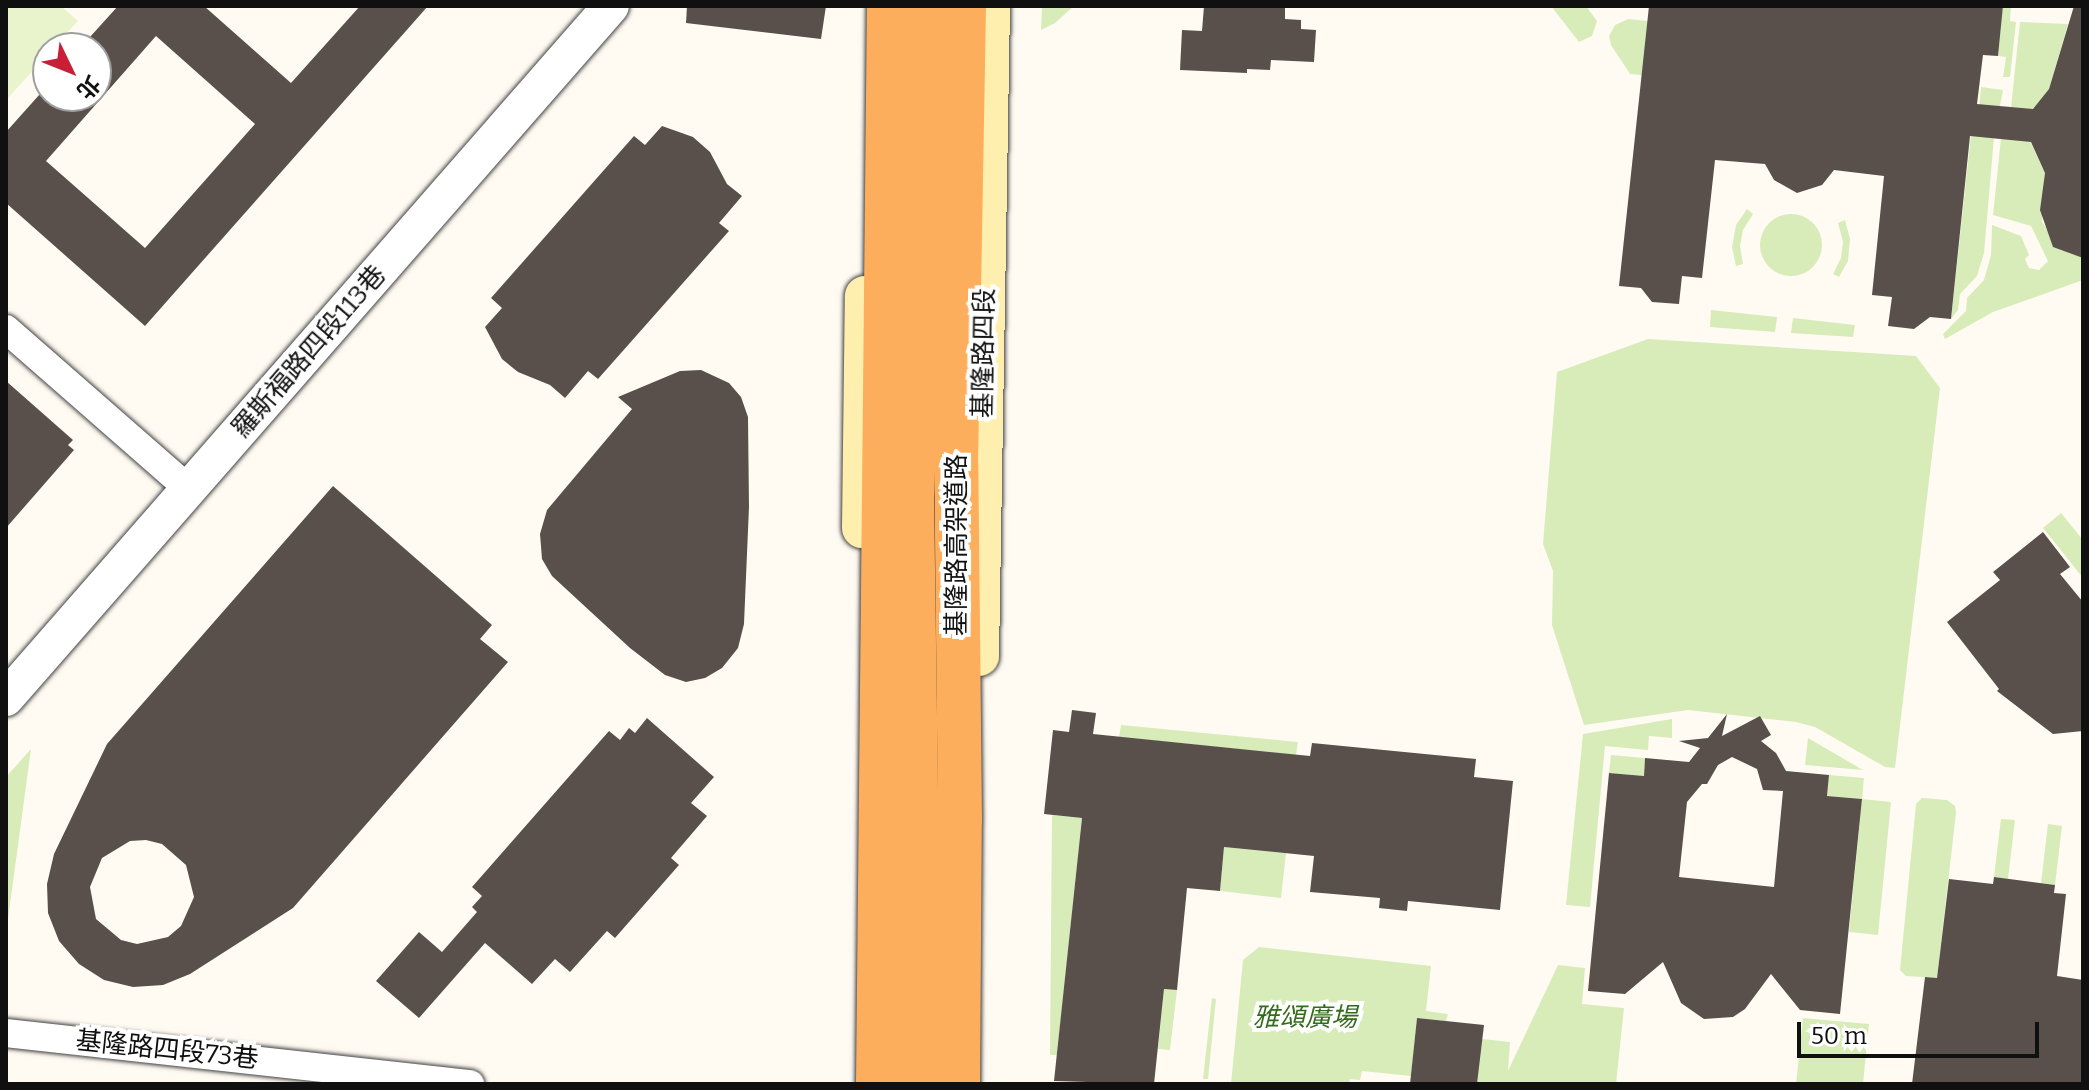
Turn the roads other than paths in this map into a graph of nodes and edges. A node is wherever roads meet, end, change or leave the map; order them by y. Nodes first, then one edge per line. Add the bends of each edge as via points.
1 (611, 6) edge
2 (873, 6) edge
3 (889, 6) edge
4 (928, 6) edge
5 (964, 6) edge
6 (990, 6) edge
7 (6, 329) edge
8 (189, 489) junction
9 (6, 698) edge
10 (6, 1033) edge
11 (470, 1084) edge
12 (865, 1084) edge
13 (878, 1084) edge
14 (920, 1084) edge
15 (958, 1084) edge
16 (973, 1084) edge

1 - 8 street, 羅斯福路四段113巷
2 - 12 main road via 862,402
3 - 13 highway
4 - 14 highway via 912,498
5 - 15 highway, 基隆路高架道路 via 956,465
6 - 16 main road, 基隆路四段
7 - 8 street
8 - 9 street, 羅斯福路四段113巷
10 - 11 street, 基隆路四段73巷

